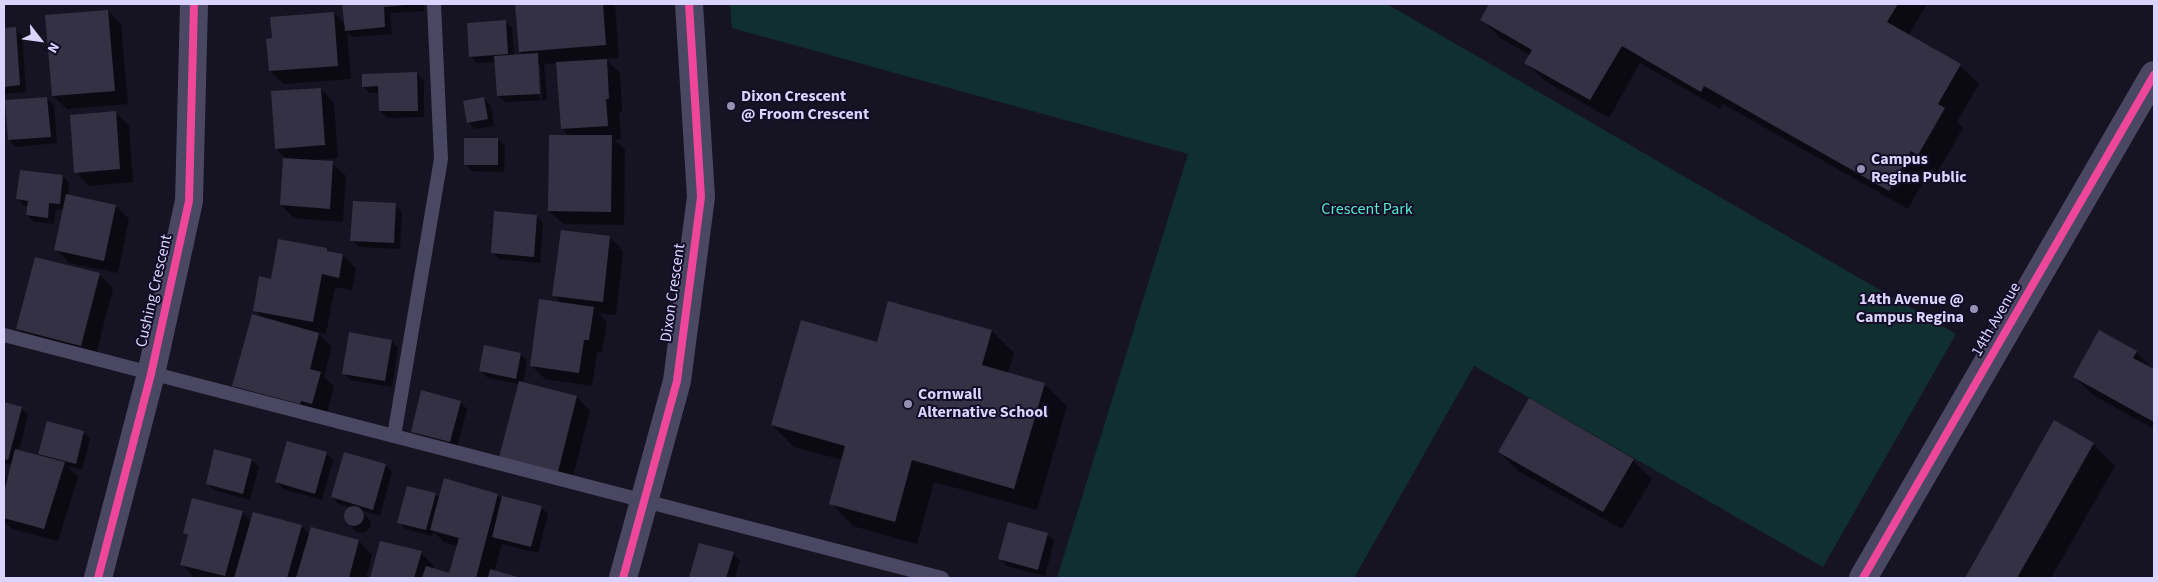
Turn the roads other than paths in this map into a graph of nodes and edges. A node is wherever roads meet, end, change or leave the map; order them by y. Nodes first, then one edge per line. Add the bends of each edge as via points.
1 (194, 4) edge
2 (434, 4) edge
3 (689, 4) edge
4 (2154, 75) edge
5 (4, 335) edge
6 (151, 374) junction
7 (394, 436) junction
8 (644, 501) junction
9 (98, 578) edge
10 (623, 578) edge
11 (942, 578) edge
12 (1863, 578) edge

1 - 6 street, Cushing Crescent via 190,201
2 - 7 lane via 441,159
3 - 8 street, Dixon Crescent via 701,197 676,381
4 - 12 street, 14th Avenue
5 - 6 lane
6 - 7 lane
6 - 9 street, Cushing Crescent
7 - 8 lane
8 - 10 street, Dixon Crescent
8 - 11 lane

